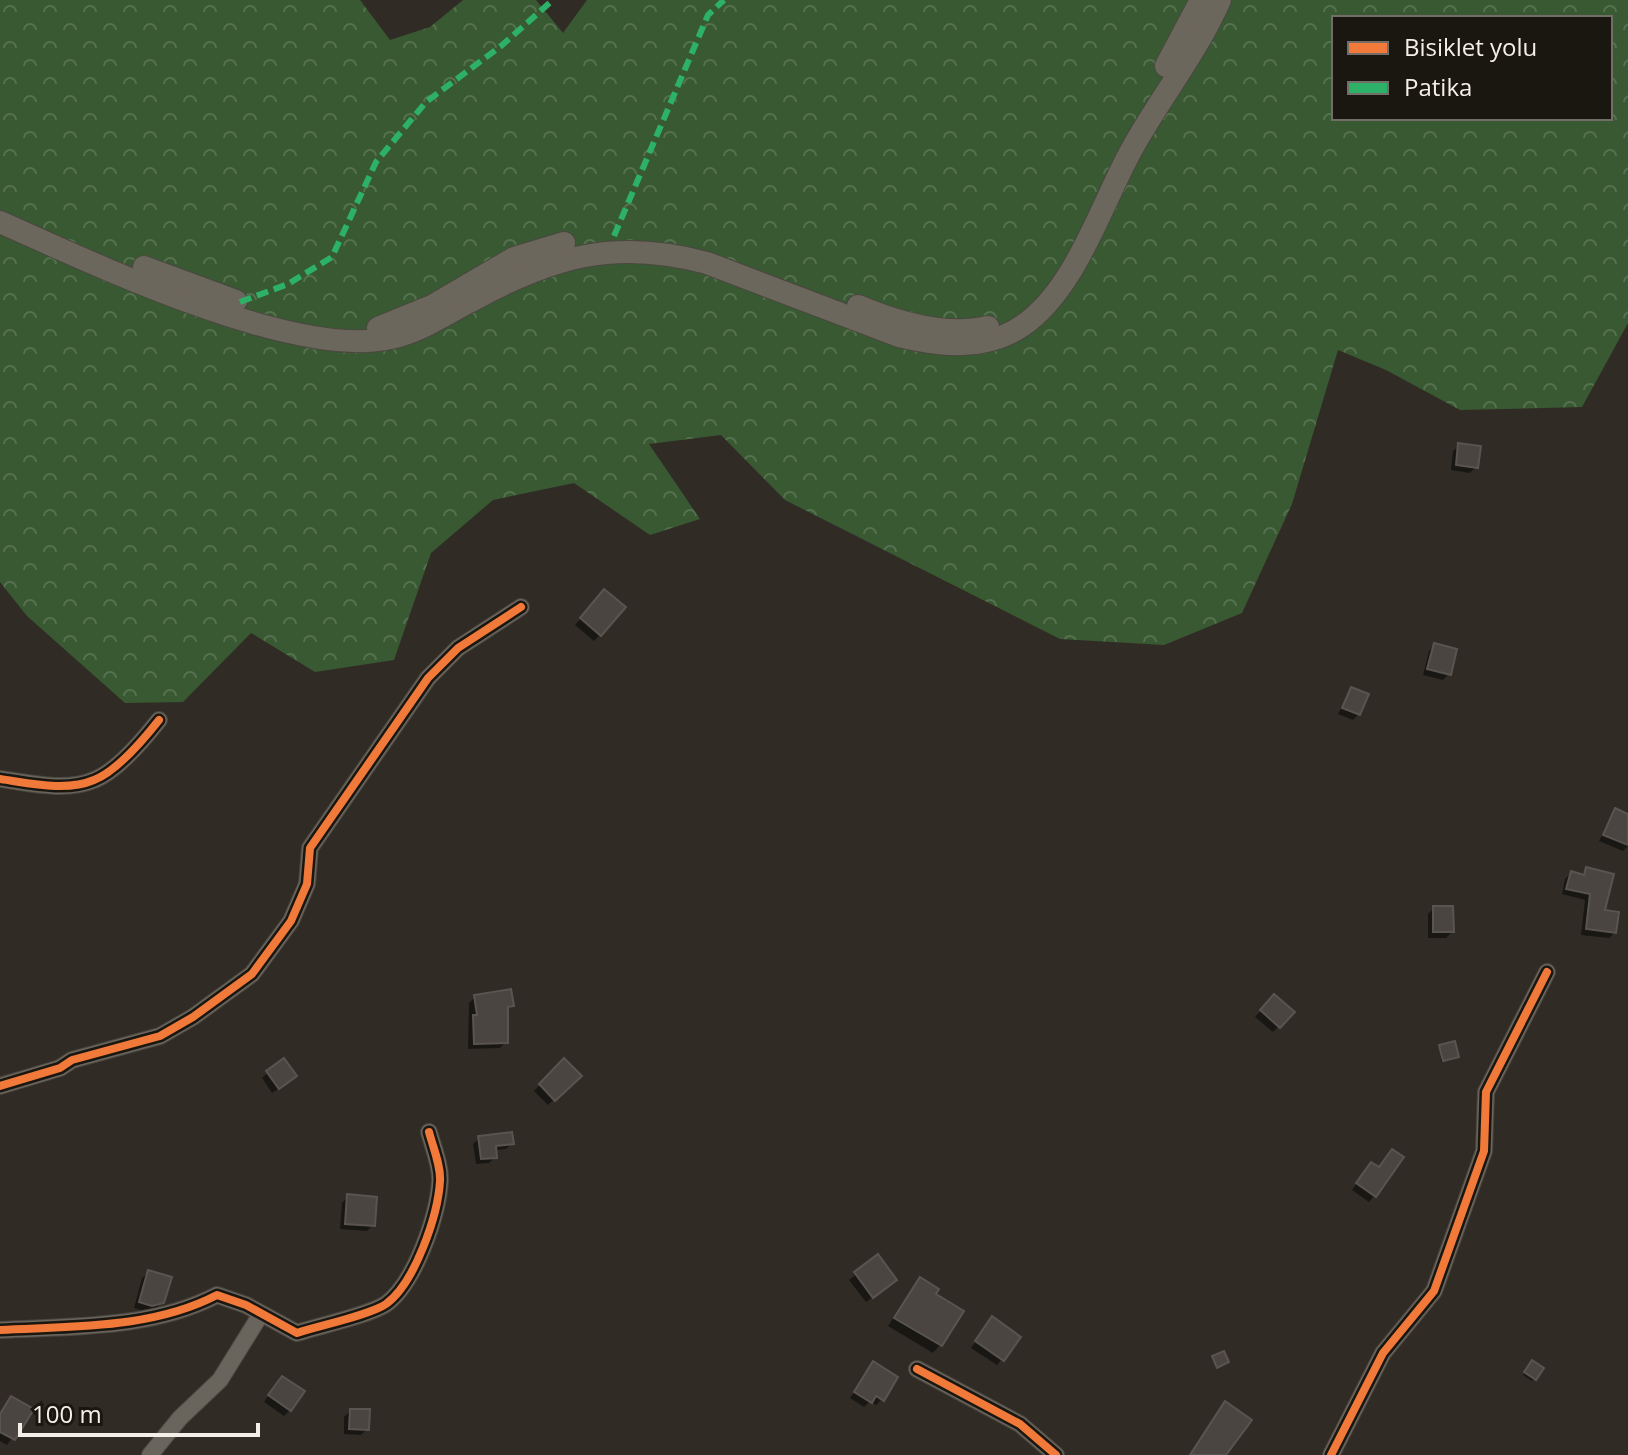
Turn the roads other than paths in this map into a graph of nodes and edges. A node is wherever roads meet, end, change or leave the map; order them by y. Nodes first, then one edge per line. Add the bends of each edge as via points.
1 (1201, 0) edge
2 (1220, 0) edge
3 (0, 205) edge
4 (0, 222) edge
5 (521, 607) dead end
6 (159, 720) dead end
7 (0, 779) edge
8 (1547, 972) dead end
9 (0, 1086) edge
10 (429, 1132) dead end
11 (261, 1314) junction
12 (0, 1330) edge
13 (917, 1369) dead end
14 (150, 1455) edge
15 (1056, 1455) edge
16 (1331, 1455) edge

1 - 3 main road via 1042,288 1014,315 977,329 914,324 747,261 654,236 620,235 564,243 514,258 408,318 369,331 342,330 174,279
2 - 4 main road via 1134,145 1056,294 1020,327 978,343 928,343 899,336 707,263 621,250 574,256 527,271 414,332 361,343 337,341 182,299
5 - 9 street via 458,648 428,678 310,848 307,884 291,921 252,974 160,1036
6 - 7 street via 137,747 95,780 49,786
8 - 16 street via 1486,1092 1484,1151 1434,1291 1383,1353
10 - 11 street via 440,1178 436,1204 423,1248 385,1305 297,1333
11 - 12 street via 217,1295 196,1307 146,1320
11 - 14 street via 220,1380
13 - 15 street via 1020,1424

